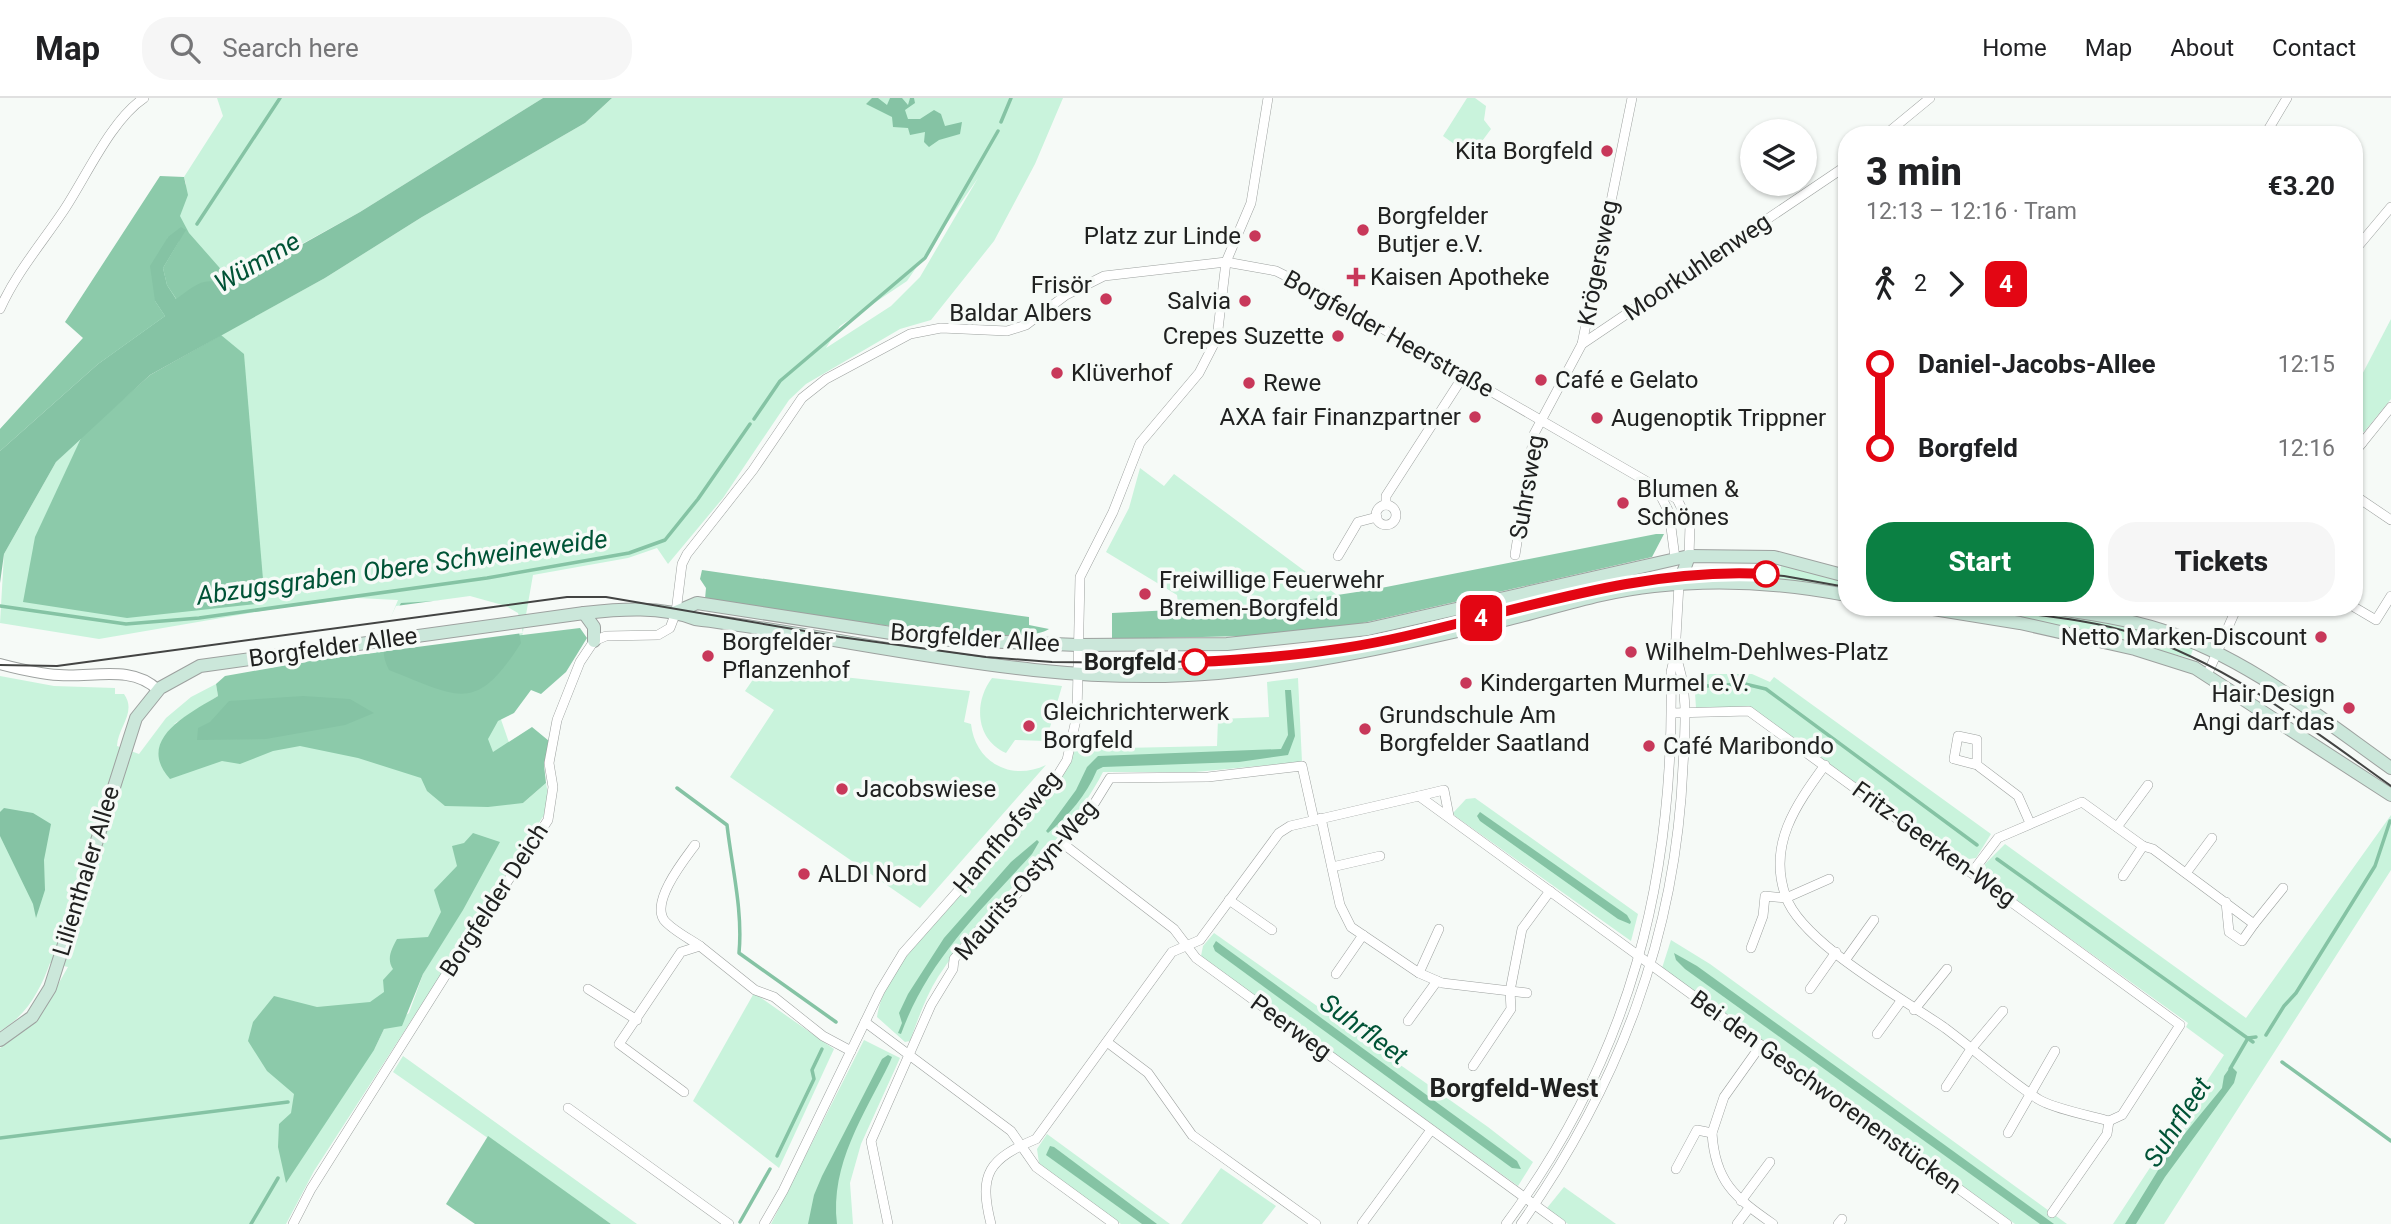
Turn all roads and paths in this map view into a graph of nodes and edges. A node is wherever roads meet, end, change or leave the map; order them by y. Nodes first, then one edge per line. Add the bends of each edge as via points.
1 (144, 98) edge
2 (1268, 98) edge
3 (1632, 98) edge
4 (1930, 98) edge
5 (2287, 98) edge
6 (1896, 126) edge
7 (2270, 126) edge
8 (1838, 171) edge
9 (2391, 207) edge
10 (2363, 240) edge
11 (1226, 262) junction
12 (0, 309) edge
13 (1582, 344) junction
14 (1464, 375) junction
15 (2391, 407) edge
16 (1540, 419) junction
17 (2363, 442) edge
18 (1655, 485) junction
19 (2363, 501) edge
20 (1386, 505) junction
21 (1377, 517) junction
22 (2391, 520) edge
23 (1515, 555) dead end
24 (1338, 556) dead end
25 (1682, 557) junction
26 (1838, 574) edge
27 (1679, 584) junction
28 (1838, 594) edge
29 (2391, 596) edge
30 (676, 612) junction
31 (2363, 612) edge
32 (584, 613) junction
33 (1977, 616) edge
34 (2102, 616) edge
35 (2233, 616) edge
36 (594, 641) junction
37 (1078, 645) junction
38 (2217, 652) junction
39 (1675, 655) junction
40 (0, 664) edge
41 (2208, 673) junction
42 (1079, 674) junction
43 (158, 690) junction
44 (1672, 713) junction
45 (1684, 713) junction
46 (1825, 765) junction
47 (1977, 765) dead end
48 (2391, 768) edge
49 (2148, 785) dead end
50 (2391, 795) edge
51 (1419, 796) junction
52 (1448, 816) junction
53 (1318, 819) junction
54 (2030, 823) junction
55 (2117, 827) junction
56 (2212, 838) dead end
57 (695, 845) dead end
58 (1060, 846) junction
59 (2143, 846) junction
60 (1380, 856) dead end
61 (1332, 867) junction
62 (1973, 871) junction
63 (2186, 873) junction
64 (2123, 876) dead end
65 (1829, 879) dead end
66 (2283, 888) dead end
67 (1550, 891) junction
68 (1786, 898) junction
69 (1229, 900) junction
70 (2226, 902) junction
71 (1874, 920) dead end
72 (2254, 924) junction
73 (1439, 929) dead end
74 (1272, 930) dead end
75 (1363, 935) junction
76 (701, 946) junction
77 (1186, 946) junction
78 (1751, 948) dead end
79 (1836, 952) junction
80 (1645, 960) junction
81 (1846, 960) junction
82 (1947, 969) dead end
83 (1419, 973) junction
84 (1336, 974) dead end
85 (1437, 981) junction
86 (588, 989) dead end
87 (1810, 989) dead end
88 (1510, 991) junction
89 (1527, 993) dead end
90 (1901, 1000) junction
91 (1914, 1010) junction
92 (2003, 1012) dead end
93 (637, 1020) junction
94 (1408, 1021) dead end
95 (865, 1022) junction
96 (1877, 1034) dead end
97 (0, 1040) edge
98 (1107, 1042) junction
99 (1761, 1045) junction
100 (1971, 1049) junction
101 (850, 1051) junction
102 (2055, 1051) dead end
103 (909, 1055) junction
104 (1473, 1066) dead end
105 (1946, 1087) dead end
106 (684, 1091) dead end
107 (2033, 1093) junction
108 (568, 1108) dead end
109 (2109, 1121) junction
110 (1431, 1130) junction
111 (1712, 1133) junction
112 (2008, 1133) dead end
113 (1020, 1146) junction
114 (1770, 1162) dead end
115 (1676, 1169) dead end
116 (1530, 1201) junction
117 (1741, 1201) junction
118 (1749, 1208) junction
119 (2052, 1213) dead end
120 (293, 1224) edge
121 (729, 1224) edge
122 (764, 1224) edge
123 (888, 1224) edge
124 (991, 1224) edge
125 (1114, 1224) edge
126 (1316, 1224) edge
127 (1362, 1224) edge
128 (1506, 1224) edge
129 (1521, 1224) edge
130 (1561, 1224) edge
131 (1737, 1224) edge
132 (1773, 1224) edge
133 (2007, 1224) edge

1 - 12 street via 117,127
2 - 11 street, Hamfhofsweg via 1251,203
3 - 13 street, Krögersweg
4 - 6 street
5 - 7 street
8 - 13 street, Moorkuhlenweg
9 - 10 street
11 - 14 street, Borgfelder Heerstraße via 1276,271
11 - 30 street, Borgfelder Heerstraße via 1104,276 1082,285 1015,329 990,333 926,329 826,379 802,398 687,554
11 - 37 street, Hamfhofsweg via 1217,338 1199,373 1140,443 1080,577
13 - 16 street, Krögersweg
14 - 16 street, Borgfelder Heerstraße
14 - 20 street via 1386,496
15 - 17 street
16 - 18 street, Borgfelder Heerstraße
16 - 23 street, Suhrsweg via 1531,447
18 - 25 street
18 - 25 street, Borgfelder Heerstraße via 1685,510 1690,533
19 - 22 street
20 - 21 street
20 - 21 street via 1395,511 1394,520 1385,524
21 - 24 street via 1358,522
25 - 26 main road via 1774,557
25 - 27 main road
25 - 37 main road, Borgfelder Allee via 1368,629 1227,644
27 - 28 main road via 1782,586
27 - 39 street
27 - 42 main road, Borgfelder Allee via 1616,593 1319,661 1202,675
29 - 31 street via 2376,620
30 - 32 main road, Borgfelder Allee
30 - 36 street via 670,628 658,635 606,636
30 - 37 main road, Borgfelder Allee via 697,603 929,639
30 - 42 main road, Borgfelder Allee via 695,619 927,657
32 - 36 main road via 593,624
32 - 43 main road, Borgfelder Allee via 200,666
33 - 41 main road via 2135,649
34 - 38 main road via 2128,620
35 - 38 street
36 - 120 street, Borgfelder Deich via 573,676 557,720 549,763 553,787 548,820 311,1188
37 - 42 street, Hamfhofsweg
38 - 41 street
38 - 48 main road
39 - 44 street
39 - 45 street via 1681,668
40 - 43 street via 56,675 130,674
41 - 50 main road
42 - 95 street, Hamfhofsweg via 1074,734 1060,773 903,953
43 - 97 main road, Lilienthaler Allee via 136,718 124,747 50,988 32,1017
44 - 45 street, Fritz-Geerken-Weg
44 - 80 street via 1664,841
45 - 46 street, Fritz-Geerken-Weg via 1749,711
45 - 80 street via 1678,837
46 - 62 street, Fritz-Geerken-Weg
46 - 68 street via 1786,827 1780,853
47 - 54 street via 2018,796
49 - 55 street
51 - 52 street, Bei den Geschworenenstücken
51 - 52 street via 1444,790
51 - 53 street
52 - 67 street, Bei den Geschworenenstücken
53 - 58 street, Maurits-Ostyn-Weg via 1302,766 1208,777 1110,778
53 - 61 street
53 - 69 street via 1279,833
54 - 55 street via 2082,802
54 - 62 street via 1997,838
55 - 59 street
56 - 63 street
57 - 76 street via 670,881 661,908 664,919
58 - 77 street, Peerweg via 1066,846 1174,929
58 - 103 street, Maurits-Ostyn-Weg via 954,959
59 - 63 street
59 - 64 street
60 - 61 street
61 - 75 street via 1340,905 1351,927
62 - 109 street, Fritz-Geerken-Weg via 2180,1025 2122,1115
63 - 70 street
65 - 68 street
66 - 72 street
67 - 80 street, Bei den Geschworenenstücken
67 - 88 street via 1522,929
68 - 78 street via 1765,896
68 - 79 street
69 - 74 street
69 - 77 street via 1200,940
70 - 72 street
70 - 72 street via 2229,932 2242,941
71 - 81 street
73 - 83 street
75 - 83 street
75 - 84 street
76 - 93 street via 681,953
76 - 101 street via 755,990 774,997
77 - 98 street via 1172,952
77 - 110 street, Peerweg via 1195,958
79 - 81 street
79 - 87 street
80 - 99 street, Bei den Geschworenenstücken
80 - 116 street via 1635,1013 1596,1103
81 - 90 street
82 - 91 street
83 - 85 street
85 - 88 street
85 - 94 street
86 - 93 street
88 - 89 street
88 - 104 street via 1510,1009
90 - 91 street
90 - 96 street
91 - 100 street
92 - 100 street
93 - 106 street via 619,1044
95 - 101 street, Hamfhofsweg
95 - 103 street
98 - 113 street via 1036,1139
98 - 126 street via 1148,1073 1192,1135
99 - 111 street via 1724,1097
99 - 133 street, Bei den Geschworenenstücken
100 - 105 street
100 - 107 street
101 - 122 street, Hamfhofsweg
102 - 107 street
103 - 113 street via 1011,1131
103 - 123 street, Maurits-Ostyn-Weg via 871,1141
107 - 109 street via 2037,1099
107 - 112 street
108 - 121 street
109 - 119 street via 2107,1134
110 - 116 street, Peerweg
110 - 127 street
111 - 115 street via 1698,1130
111 - 117 street via 1718,1170
113 - 124 street via 1002,1155 988,1175 985,1197
113 - 125 street via 1037,1167
114 - 117 street
116 - 128 street
116 - 129 street
116 - 130 street, Peerweg
117 - 118 street
118 - 131 street
118 - 132 street

